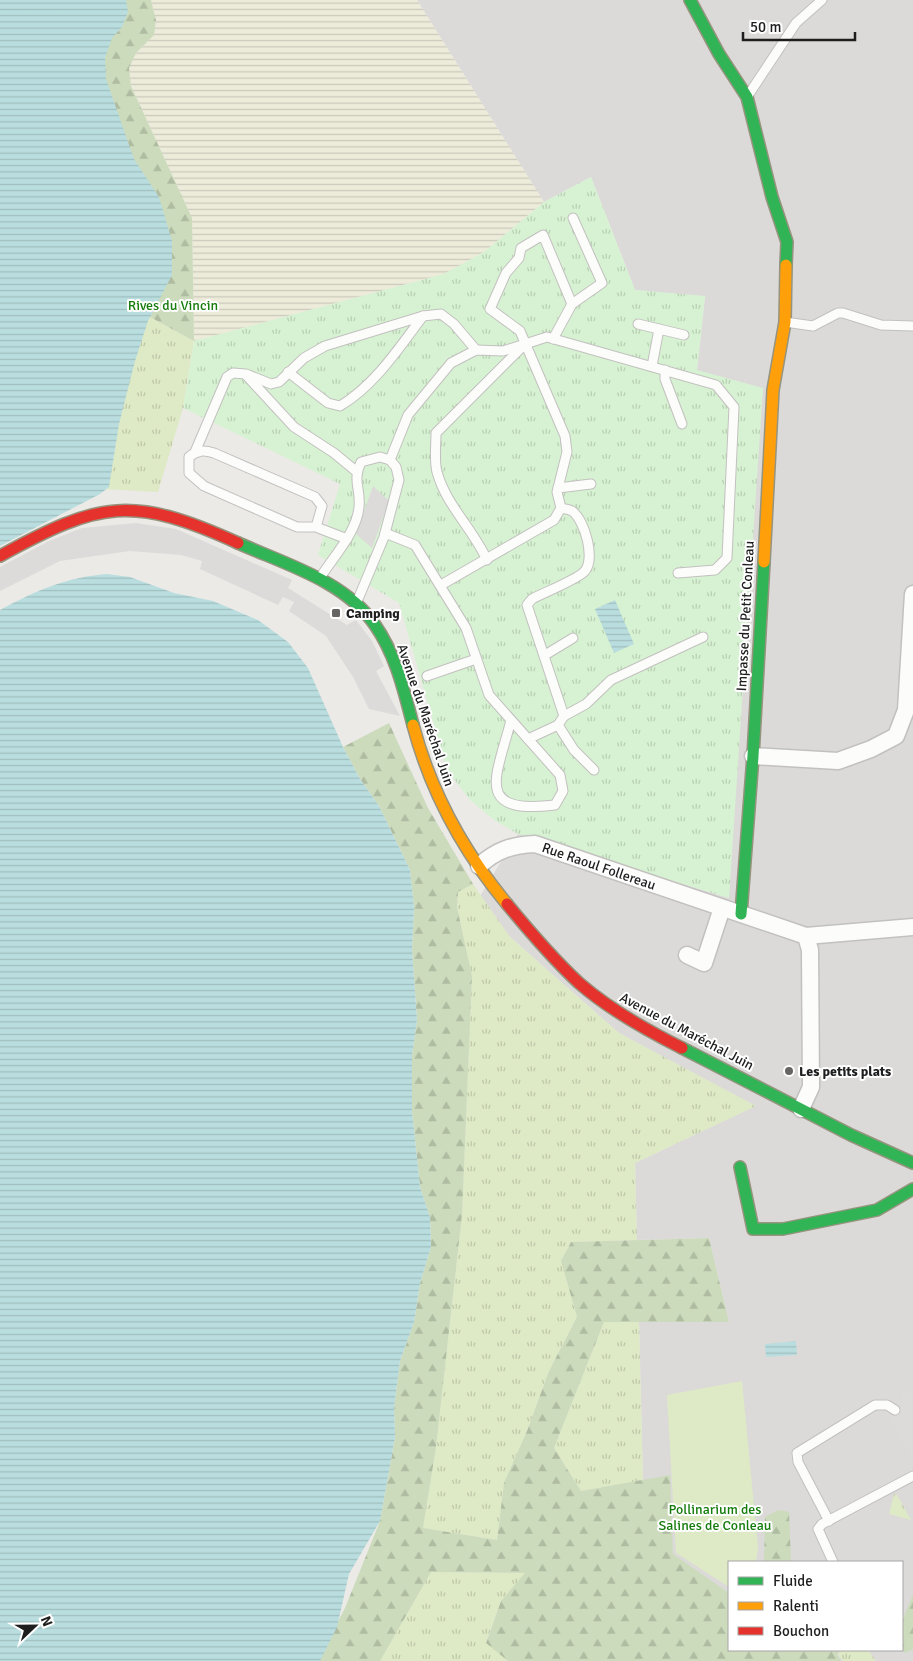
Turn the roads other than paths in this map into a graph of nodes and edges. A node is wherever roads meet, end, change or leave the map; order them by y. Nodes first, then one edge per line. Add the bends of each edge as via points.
1 (690, 0) edge
2 (822, 0) edge
3 (747, 96) junction
4 (573, 218) dead end
5 (572, 304) junction
6 (424, 316) junction
7 (785, 322) junction
8 (638, 324) dead end
9 (913, 326) edge
10 (659, 329) junction
11 (684, 335) dead end
12 (553, 339) junction
13 (524, 345) junction
14 (476, 350) junction
15 (652, 366) junction
16 (665, 370) junction
17 (288, 372) junction
18 (246, 374) junction
19 (682, 424) dead end
20 (195, 452) junction
21 (390, 460) junction
22 (357, 472) junction
23 (590, 484) dead end
24 (558, 488) junction
25 (561, 508) junction
26 (316, 527) junction
27 (385, 533) junction
28 (347, 539) junction
29 (0, 556) edge
30 (488, 560) junction
31 (678, 573) dead end
32 (318, 580) junction
33 (441, 585) junction
34 (913, 594) edge
35 (356, 604) junction
36 (703, 637) dead end
37 (573, 638) dead end
38 (545, 655) junction
39 (476, 659) junction
40 (427, 676) dead end
41 (564, 716) junction
42 (511, 720) junction
43 (558, 725) junction
44 (528, 739) junction
45 (753, 756) junction
46 (594, 770) dead end
47 (479, 866) junction
48 (722, 908) junction
49 (741, 914) junction
50 (913, 927) edge
51 (806, 936) junction
52 (687, 955) dead end
53 (801, 1109) junction
54 (913, 1163) edge
55 (740, 1167) dead end
56 (913, 1189) edge
57 (895, 1410) dead end
58 (913, 1476) edge
59 (829, 1521) junction
60 (832, 1561) edge

1 - 3 street, Impasse du Petit Conleau via 719,54
2 - 3 lane via 796,23
3 - 7 street, Impasse du Petit Conleau via 772,197 787,242
4 - 5 lane via 602,283
5 - 12 lane
5 - 13 lane via 543,235 521,248 519,258 506,273 490,310 520,331
6 - 14 lane via 441,314
6 - 17 lane via 325,346
6 - 17 lane via 384,367 340,406 328,403
7 - 9 lane via 813,326 843,313 881,325
7 - 45 street, Impasse du Petit Conleau via 773,390
8 - 10 lane
10 - 11 lane
10 - 15 lane
12 - 13 lane via 547,337
12 - 15 lane
13 - 14 lane via 503,351
13 - 24 lane via 565,436 567,452
13 - 30 lane via 436,433 436,471 451,504 480,542
14 - 21 lane via 451,362 408,415
15 - 16 lane
16 - 19 lane via 665,379
16 - 31 lane via 716,384 734,407 727,558 715,570
17 - 18 lane via 279,382 272,384
18 - 20 lane via 233,373 227,377
18 - 22 lane via 294,427
20 - 26 lane via 214,453 315,497 322,506
20 - 26 lane via 189,456 189,473 204,486 297,528
21 - 22 lane via 380,458 361,462
21 - 27 lane via 396,467 399,480
22 - 28 lane via 359,508
23 - 24 lane
24 - 25 lane
25 - 30 lane via 554,520
25 - 38 lane via 578,518 588,542 589,564 584,572 532,599 527,605
26 - 28 lane
27 - 33 lane via 415,545
27 - 35 lane
28 - 32 lane
29 - 32 street, Avenue du Maréchal Juin via 42,533 93,513 136,511 160,514 203,527
30 - 33 lane
32 - 35 street, Avenue du Maréchal Juin
33 - 39 lane via 466,628
34 - 45 street via 906,710 896,736 838,761
35 - 47 street, Avenue du Maréchal Juin via 374,625 390,654 432,787
36 - 41 lane via 611,680 586,704
37 - 38 lane
38 - 41 lane
39 - 40 lane
39 - 42 lane via 489,695
41 - 43 lane
42 - 44 lane
42 - 44 lane via 496,782 497,795 506,804 555,805 563,791 560,775
43 - 44 lane
43 - 46 lane via 574,750
45 - 49 street, Impasse du Petit Conleau
47 - 48 street, Rue Raoul Follereau via 501,850 514,845 535,844
47 - 53 street, Avenue du Maréchal Juin via 538,941 567,972 607,1005
48 - 49 street, Rue Raoul Follereau
48 - 52 street via 704,963
49 - 51 street, Rue Raoul Follereau
50 - 51 street, Rue Raoul Follereau
51 - 53 street via 810,950 811,1087
53 - 54 street, Avenue du Maréchal Juin
55 - 56 street via 753,1229 783,1229 876,1210
57 - 59 lane via 876,1405 797,1454 798,1462
58 - 59 lane
59 - 60 lane via 818,1529

